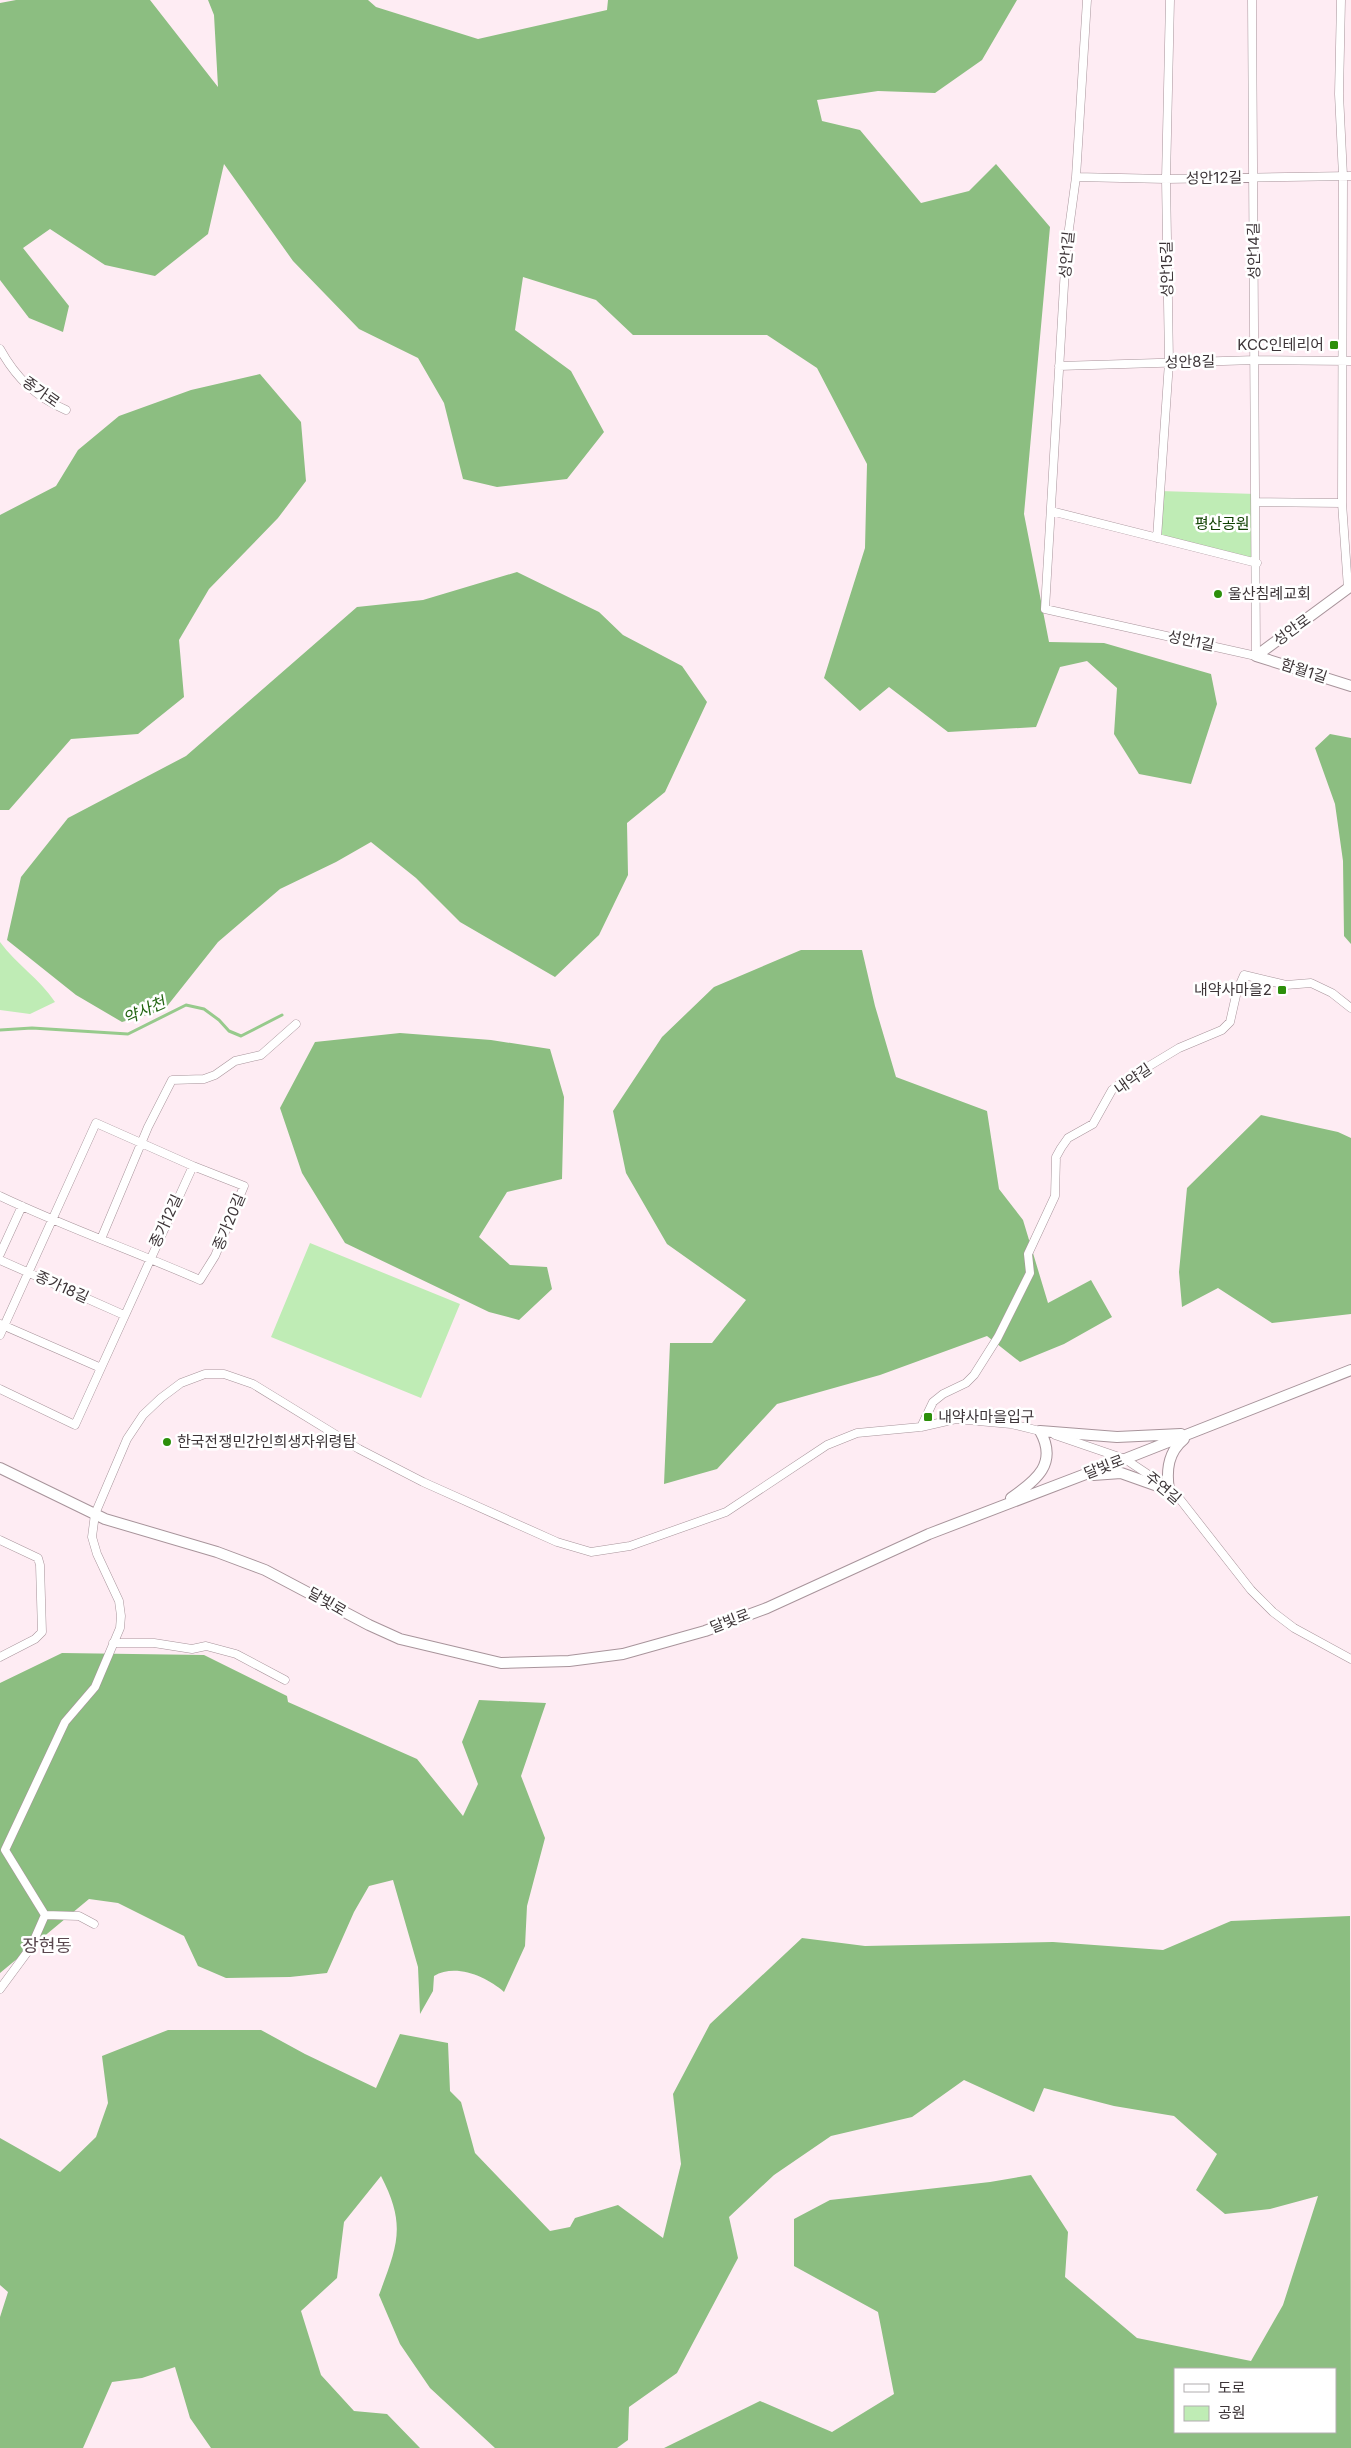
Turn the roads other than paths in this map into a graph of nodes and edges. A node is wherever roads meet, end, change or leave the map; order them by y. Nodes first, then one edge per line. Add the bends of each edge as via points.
1 (1087, 0) edge
2 (1170, 0) edge
3 (1252, 0) edge
4 (1341, 0) edge
5 (1347, 176) edge
6 (1076, 177) junction
7 (1254, 178) junction
8 (1166, 179) junction
9 (0, 349) edge
10 (1256, 360) junction
11 (1341, 360) junction
12 (1351, 361) edge
13 (1169, 362) junction
14 (1059, 366) junction
15 (66, 410) dead end
16 (1256, 502) junction
17 (1342, 503) junction
18 (1052, 511) junction
19 (1157, 538) junction
20 (1257, 563) junction
21 (1350, 587) edge
22 (1256, 656) junction
23 (1351, 686) edge
24 (1351, 1008) edge
25 (296, 1024) dead end
26 (142, 1143) junction
27 (192, 1166) junction
28 (0, 1196) edge
29 (22, 1206) junction
30 (51, 1218) junction
31 (101, 1239) junction
32 (0, 1254) edge
33 (149, 1257) junction
34 (0, 1260) edge
35 (29, 1273) junction
36 (124, 1315) junction
37 (2, 1325) edge
38 (0, 1335) edge
39 (101, 1368) junction
40 (1351, 1370) edge
41 (0, 1389) edge
42 (921, 1427) junction
43 (1040, 1431) junction
44 (1190, 1434) junction
45 (1126, 1459) junction
46 (0, 1468) edge
47 (1084, 1475) junction
48 (1169, 1490) junction
49 (999, 1507) junction
50 (95, 1514) junction
51 (0, 1540) edge
52 (113, 1643) junction
53 (0, 1657) edge
54 (1351, 1659) edge
55 (285, 1680) dead end
56 (45, 1914) junction
57 (94, 1924) dead end
58 (0, 1989) edge

1 - 6 street, 성안1길
2 - 8 street, 성안15길
3 - 7 street, 성안14길
4 - 5 street via 1339,94
5 - 7 street, 성안12길
5 - 11 street
6 - 8 street, 성안12길
6 - 14 street, 성안1길 via 1066,251
7 - 8 street, 성안12길
7 - 10 street, 성안14길
8 - 13 street, 성안15길
9 - 15 street, 종가로 via 11,369 29,388
10 - 11 street, 성안8길
10 - 13 street, 성안8길
10 - 16 street, 성안14길
11 - 12 street, 성안8길
11 - 17 street
13 - 14 street, 성안8길
13 - 19 street, 성안15길
14 - 18 street, 성안1길
16 - 17 street
16 - 20 street, 성안14길
17 - 21 street
18 - 19 street
18 - 22 street, 성안1길 via 1045,609
19 - 20 street
20 - 22 street, 성안14길
21 - 22 main road, 성안로
22 - 23 main road, 함월1길
24 - 42 street, 내약길 via 1332,993 1311,983 1286,985 1244,975 1230,1022 1222,1030 1179,1048 1112,1090 1094,1124 1068,1138 1060,1148 1056,1157 1055,1196 1028,1254 1030,1273 985,1359 966,1383 933,1402
25 - 26 street via 261,1055 235,1061 204,1079 172,1080
26 - 27 street, 종가20길
26 - 30 street, 종가20길 via 96,1123
26 - 31 street
27 - 33 street, 종가12길
27 - 33 street, 종가20길 via 244,1186 215,1256 200,1280
28 - 29 street, 종가12길
29 - 30 street, 종가12길
29 - 32 street
30 - 31 street, 종가12길
30 - 35 street
31 - 33 street, 종가12길
33 - 36 street
34 - 35 street, 종가18길
35 - 36 street, 종가18길
35 - 37 street
36 - 39 street
37 - 38 street
37 - 39 street
39 - 41 street via 75,1424
40 - 44 main road, 달빛로
42 - 43 street, 주연길 via 956,1419 1011,1424
42 - 50 street via 877,1430 840,1439 726,1512 630,1546 591,1552 541,1535 423,1482 359,1449 253,1384 224,1374 205,1374 181,1384 143,1416 127,1439
43 - 44 main road via 1117,1438
43 - 45 street, 주연길
43 - 49 main road via 1047,1444 1046,1466 1024,1489
44 - 45 main road, 달빛로
44 - 48 main road via 1175,1446 1166,1471
45 - 47 main road, 달빛로
45 - 48 street, 주연길
46 - 50 main road, 달빛로
47 - 48 main road via 1121,1474
47 - 49 main road, 달빛로
48 - 54 street, 주연길 via 1273,1612 1294,1628
49 - 50 main road, 달빛로 via 929,1534 767,1608 658,1646 594,1659 501,1663 400,1638 240,1560 124,1526
50 - 52 street via 92,1538 96,1554 114,1589 121,1616
51 - 53 street via 38,1558 42,1632
52 - 55 street via 206,1646 236,1654
52 - 56 street via 95,1687 64,1722 5,1850
56 - 57 street via 78,1916
56 - 58 street via 31,1947

